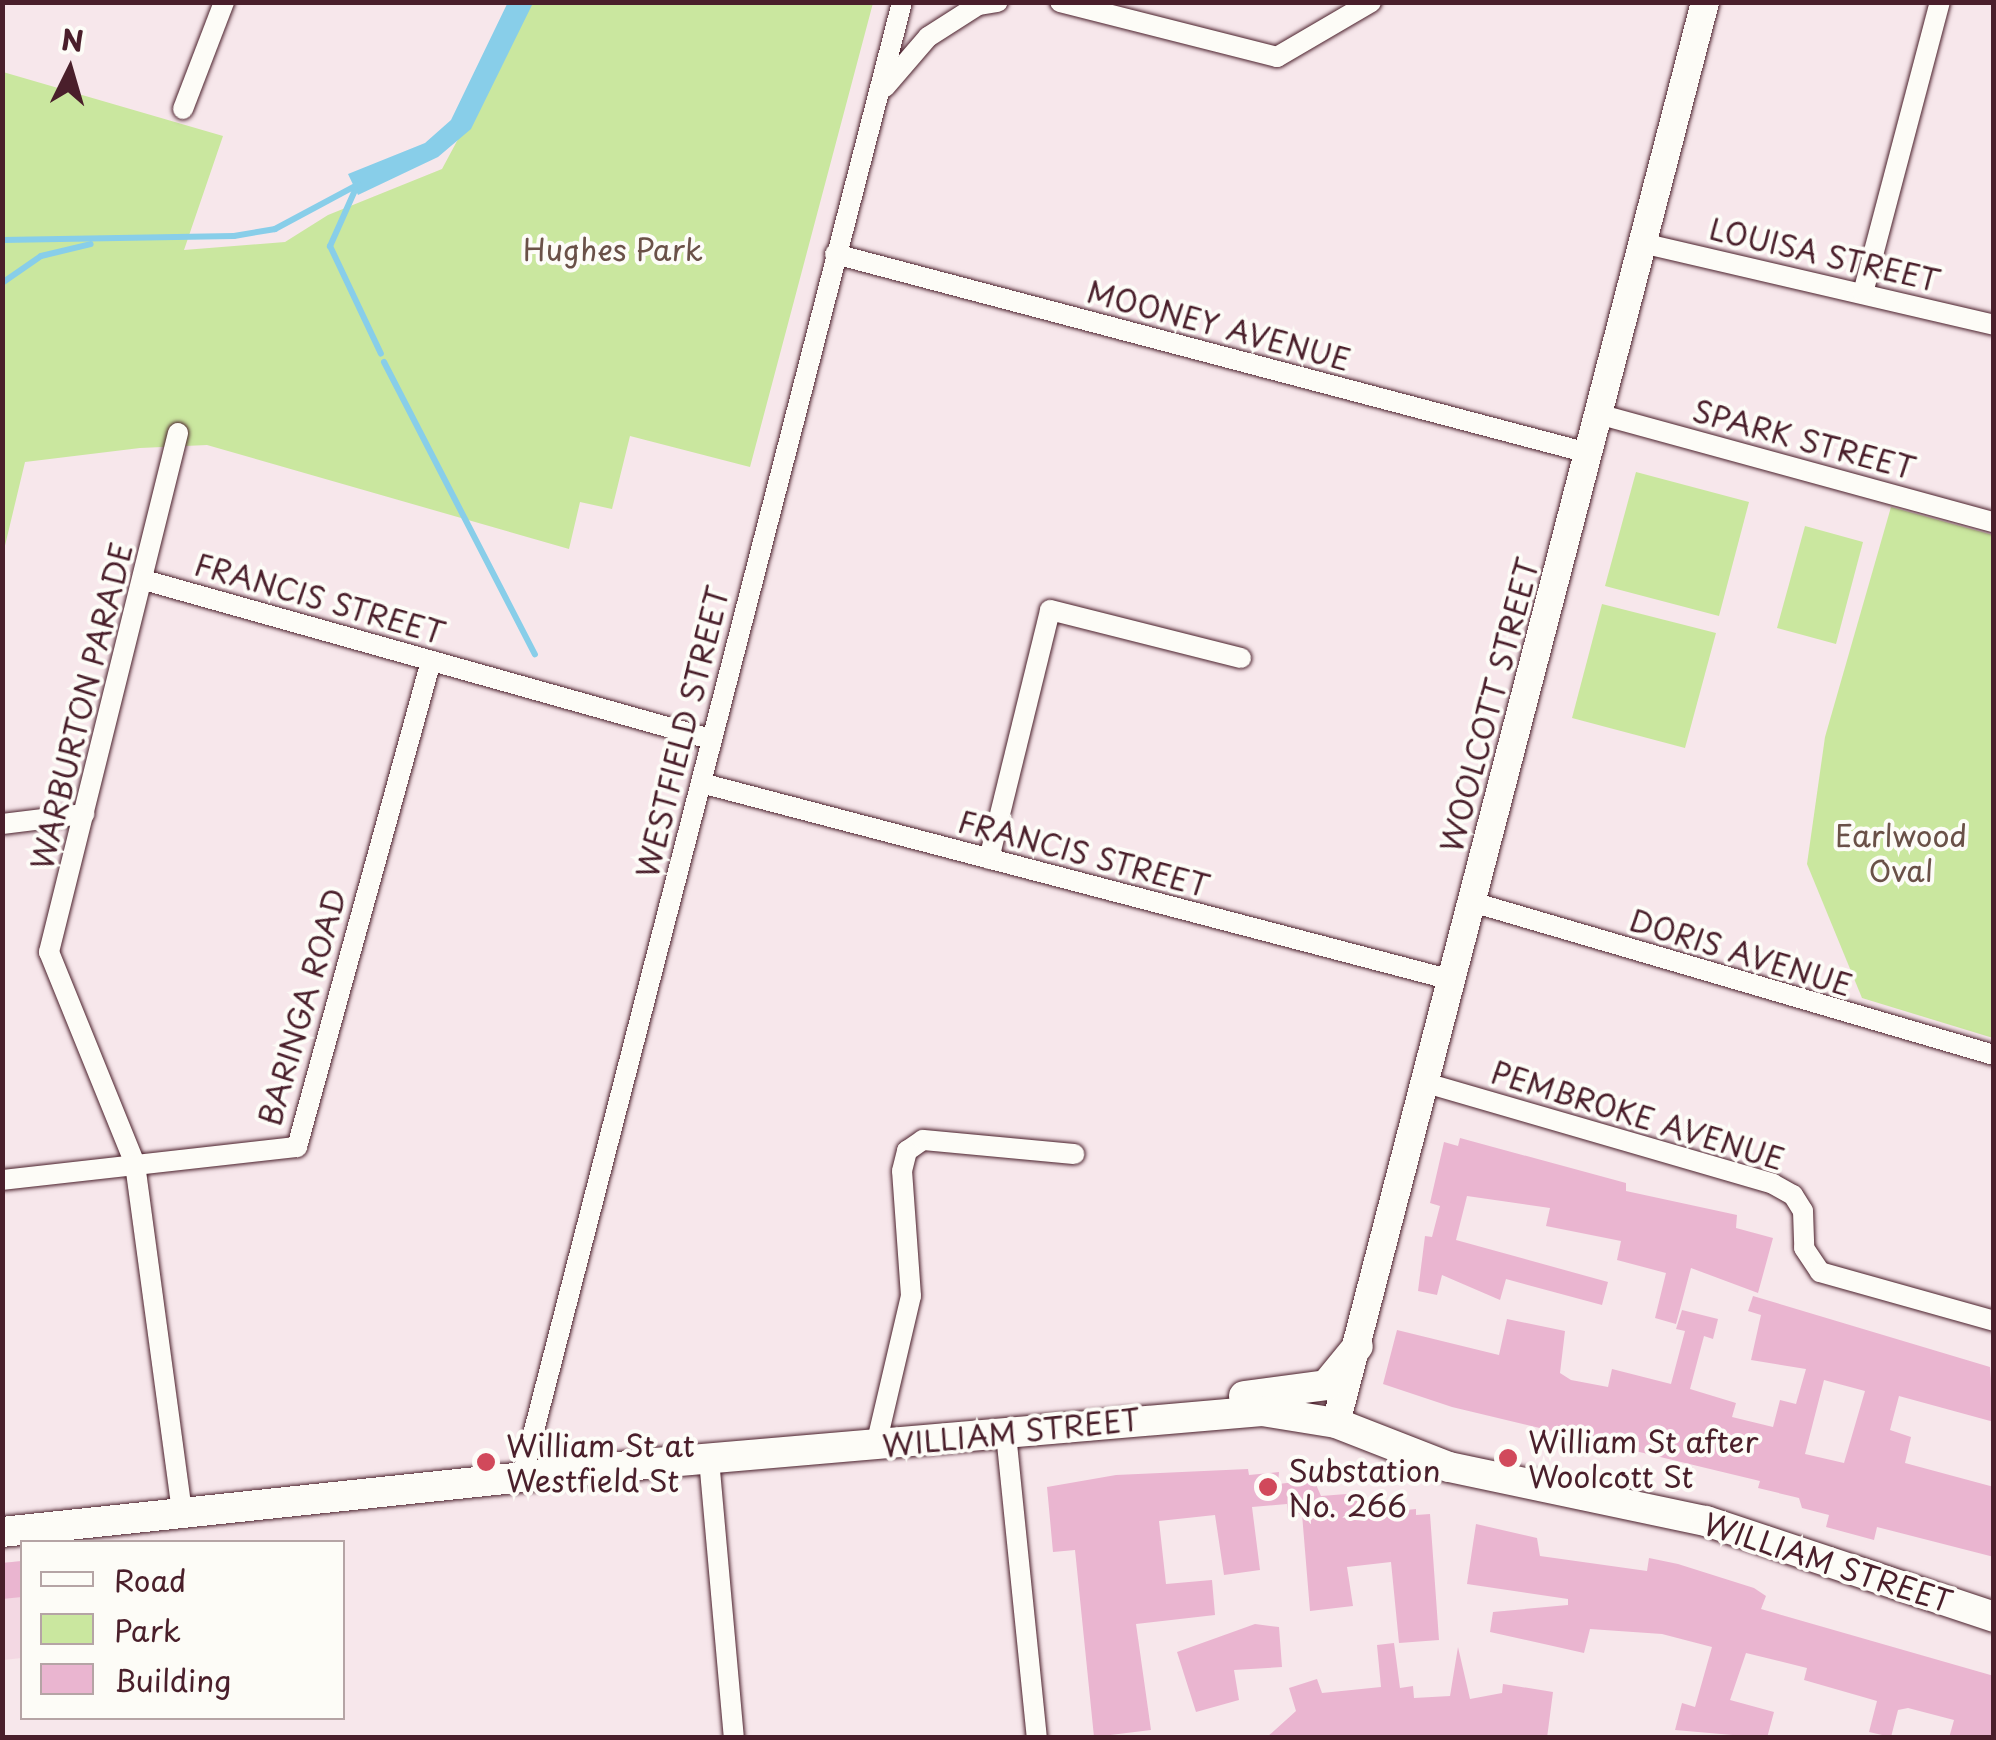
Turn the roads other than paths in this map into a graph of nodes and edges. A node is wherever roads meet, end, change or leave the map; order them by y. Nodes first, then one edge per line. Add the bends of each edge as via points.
1 (224, 2) edge
2 (902, 2) edge
3 (998, 2) edge
4 (1060, 2) edge
5 (1372, 2) edge
6 (1704, 2) edge
7 (1940, 2) edge
8 (881, 92) junction
9 (182, 108) dead end
10 (1642, 242) junction
11 (835, 254) junction
12 (1863, 292) junction
13 (1994, 325) edge
14 (1598, 414) junction
15 (178, 434) dead end
16 (1588, 453) junction
17 (1994, 522) edge
18 (144, 580) junction
19 (1242, 658) dead end
20 (431, 661) junction
21 (710, 739) junction
22 (701, 783) junction
23 (84, 814) junction
24 (2, 824) edge
25 (989, 859) junction
26 (1472, 902) junction
27 (1452, 980) junction
28 (1994, 1055) edge
29 (1426, 1083) junction
30 (1074, 1154) dead end
31 (134, 1164) junction
32 (2, 1180) edge
33 (1994, 1321) edge
34 (1358, 1346) junction
35 (1166, 1417) junction
36 (1336, 1423) junction
37 (1006, 1434) junction
38 (876, 1445) junction
39 (709, 1459) junction
40 (522, 1477) junction
41 (182, 1513) junction
42 (2, 1532) edge
43 (1994, 1616) edge
44 (734, 1738) edge
45 (1036, 1738) edge

1 - 9 street
2 - 8 street, WESTFIELD STREET
3 - 8 street via 978,5 928,37
4 - 5 street via 1277,57
6 - 10 street, WOOLCOTT STREET
7 - 12 street
8 - 11 street, WESTFIELD STREET
10 - 12 street, LOUISA STREET
10 - 14 street, WOOLCOTT STREET
11 - 16 street, MOONEY AVENUE
11 - 21 street, WESTFIELD STREET
12 - 13 street, LOUISA STREET
14 - 16 street, WOOLCOTT STREET
14 - 17 street, SPARK STREET
15 - 18 street, WARBURTON PARADE
16 - 26 street, WOOLCOTT STREET
18 - 20 street, FRANCIS STREET
18 - 23 street, WARBURTON PARADE
19 - 25 street via 1050,610
20 - 21 street, FRANCIS STREET
20 - 31 street, BARINGA ROAD via 297,1147
21 - 22 street, WESTFIELD STREET
22 - 25 street, FRANCIS STREET
22 - 40 street, WESTFIELD STREET
23 - 24 street
23 - 31 street, WARBURTON PARADE via 48,952
25 - 27 street, FRANCIS STREET
26 - 27 street, WOOLCOTT STREET
26 - 28 street, DORIS AVENUE
27 - 29 street, WOOLCOTT STREET
29 - 33 street, PEMBROKE AVENUE via 1773,1184 1793,1195 1804,1248 1820,1272
29 - 34 street, WOOLCOTT STREET
30 - 38 street via 923,1140 907,1151 902,1170 910,1296
31 - 32 street, BARINGA ROAD
31 - 41 street, WARBURTON PARADE
34 - 35 main road via 1326,1385 1188,1402
34 - 36 street, WOOLCOTT STREET
35 - 36 main road, WILLIAM STREET via 1262,1411
35 - 37 main road, WILLIAM STREET
36 - 43 main road, WILLIAM STREET via 1449,1466 1706,1521
37 - 38 main road, WILLIAM STREET
37 - 45 street
38 - 39 main road, WILLIAM STREET
39 - 40 main road, WILLIAM STREET
39 - 44 street
40 - 41 main road, WILLIAM STREET
41 - 42 main road, WILLIAM STREET

